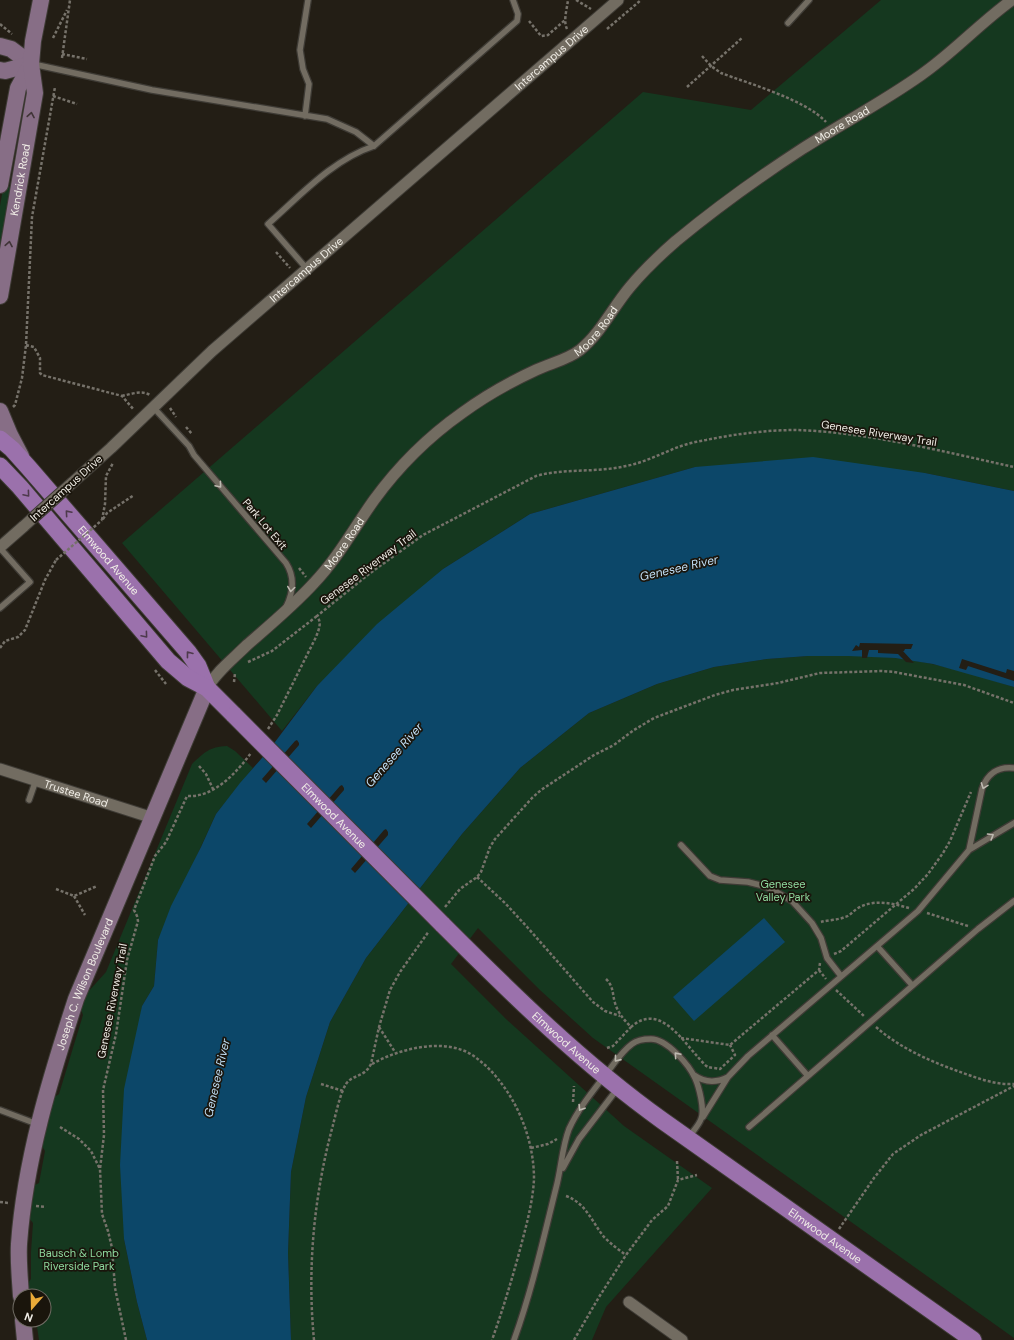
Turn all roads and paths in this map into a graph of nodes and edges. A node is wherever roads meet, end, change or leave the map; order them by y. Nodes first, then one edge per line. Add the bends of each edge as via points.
1 (41, 0) edge
2 (70, 0) edge
3 (308, 0) edge
4 (513, 0) edge
5 (568, 0) edge
6 (576, 0) edge
7 (618, 0) edge
8 (640, 0) edge
9 (809, 0) edge
10 (1012, 0) edge
11 (68, 8) junction
12 (600, 15) junction
13 (565, 20) junction
14 (529, 21) dead end
15 (788, 23) dead end
16 (0, 24) edge
17 (607, 29) dead end
18 (569, 33) dead end
19 (13, 34) dead end
20 (53, 38) dead end
21 (742, 38) dead end
22 (0, 46) edge
23 (62, 54) junction
24 (702, 56) dead end
25 (62, 58) dead end
26 (87, 59) dead end
27 (31, 64) junction
28 (711, 66) junction
29 (0, 70) edge
30 (56, 87) dead end
31 (687, 87) dead end
32 (54, 96) junction
33 (77, 104) dead end
34 (305, 116) junction
35 (832, 130) junction
36 (374, 146) junction
37 (0, 185) edge
38 (276, 252) dead end
39 (308, 269) junction
40 (292, 270) dead end
41 (0, 296) edge
42 (26, 345) junction
43 (122, 396) junction
44 (152, 402) junction
45 (170, 408) dead end
46 (6, 409) edge
47 (136, 412) dead end
48 (176, 417) dead end
49 (0, 439) edge
50 (117, 458) dead end
51 (0, 466) edge
52 (1014, 467) edge
53 (29, 468) junction
54 (134, 495) dead end
55 (102, 520) junction
56 (0, 547) edge
57 (0, 608) edge
58 (282, 615) junction
59 (317, 616) junction
60 (0, 648) edge
61 (246, 662) dead end
62 (236, 670) dead end
63 (234, 682) dead end
64 (207, 688) junction
65 (1014, 703) edge
66 (265, 734) dead end
67 (252, 751) dead end
68 (199, 766) dead end
69 (1014, 768) edge
70 (0, 769) edge
71 (36, 780) junction
72 (213, 789) junction
73 (972, 789) dead end
74 (29, 800) dead end
75 (153, 818) junction
76 (1014, 823) edge
77 (681, 846) dead end
78 (969, 850) junction
79 (477, 877) junction
80 (98, 886) dead end
81 (56, 889) dead end
82 (74, 896) junction
83 (1014, 901) edge
84 (896, 904) junction
85 (918, 911) junction
86 (85, 916) dead end
87 (440, 919) junction
88 (812, 923) junction
89 (978, 929) junction
90 (877, 946) junction
91 (827, 958) junction
92 (819, 970) junction
93 (841, 976) junction
94 (606, 979) dead end
95 (831, 984) junction
96 (912, 985) junction
97 (620, 1016) junction
98 (870, 1022) junction
99 (379, 1027) junction
100 (631, 1028) junction
101 (772, 1035) junction
102 (681, 1038) junction
103 (730, 1045) junction
104 (607, 1048) dead end
105 (395, 1052) junction
106 (371, 1064) junction
107 (691, 1071) junction
108 (604, 1076) junction
109 (808, 1076) junction
110 (728, 1077) junction
111 (320, 1084) dead end
112 (1014, 1085) edge
113 (574, 1086) dead end
114 (618, 1088) junction
115 (343, 1091) junction
116 (571, 1107) dead end
117 (0, 1110) edge
118 (701, 1119) junction
119 (39, 1125) junction
120 (60, 1127) dead end
121 (749, 1127) dead end
122 (559, 1134) dead end
123 (688, 1139) junction
124 (531, 1148) junction
125 (677, 1162) dead end
126 (100, 1169) junction
127 (560, 1174) junction
128 (696, 1176) dead end
129 (678, 1180) junction
130 (566, 1196) dead end
131 (832, 1240) junction
132 (626, 1255) junction
133 (21, 1288) edge
134 (629, 1302) dead end
135 (23, 1328) edge
136 (25, 1340) edge
137 (126, 1340) edge
138 (314, 1340) edge
139 (492, 1340) edge
140 (514, 1340) edge
141 (574, 1340) edge
142 (682, 1340) edge
143 (973, 1340) edge

1 - 27 street, Kendrick Road
2 - 11 path
3 - 34 lane via 300,50 309,84
4 - 36 lane via 518,14 517,22
5 - 13 path
6 - 12 path
7 - 12 street, Intercampus Drive
8 - 17 path
9 - 15 lane
10 - 35 street, Moore Road via 924,73
11 - 20 path
11 - 23 path
12 - 39 street, Intercampus Drive
13 - 14 path via 548,36 541,36
13 - 18 path via 565,27
16 - 19 path
21 - 28 path
22 - 27 street via 11,49
23 - 25 path
23 - 26 path
24 - 28 path
27 - 29 street
27 - 34 lane via 152,90
27 - 37 street, Kendrick Road via 18,88
41 -> 27 street, Kendrick Road via 35,93
28 - 31 path
28 - 35 path via 721,73 799,104 823,118
30 - 32 path
32 - 33 path
32 - 42 path via 32,217
34 - 36 lane via 327,119 356,132
35 - 58 street, Moore Road via 738,194 664,252 630,287 591,339 578,351 494,392 460,414 429,440 387,483 321,576
36 - 39 lane via 360,151 330,170 268,224
38 - 40 path
39 - 44 street, Intercampus Drive
42 - 43 path via 34,347 40,358 42,375
42 - 46 path via 22,378 15,405
43 - 44 path via 147,393
43 - 47 path
44 - 56 street, Intercampus Drive, bridge via 111,448
44 -> 58 lane, Park Lot Exit via 289,569 292,583 290,599
45 - 48 path
46 - 53 street via 10,435
49 - 53 main road, Elmwood Avenue
50 - 55 path via 106,476
51 -> 64 main road, Elmwood Avenue via 168,661 188,678
52 - 59 path, Genesee Riverway Trail via 876,439 796,430 706,440 612,469 546,473 424,535
64 -> 53 main road, Elmwood Avenue via 200,670 188,652
54 - 55 path via 107,513
55 - 60 path, bridge via 56,560 25,630 18,637 5,641
56 - 57 lane via 30,582
58 - 64 street, Moore Road via 221,669
59 - 61 path via 272,651
59 - 66 path, Genesee Riverway Trail via 320,626 316,636 278,715
62 - 63 path
64 - 75 street, Joseph C. Wilson Boulevard
64 - 87 main road, Elmwood Avenue, bridge
65 - 79 path via 964,685 882,671 820,673 715,695 654,718 614,746 594,755 541,790 495,838
67 - 72 path, Genesee Riverway Trail via 238,771 225,783
68 - 72 path
69 -> 78 lane via 1000,768 986,780
70 - 71 street, Trustee Road
71 - 74 lane
71 - 75 street, Trustee Road
72 - 126 path, Genesee Riverway Trail via 187,796 166,842 155,856 134,910 138,921 127,960 116,1034 102,1090 104,1135
73 - 84 path via 956,830 943,853 921,882
75 - 119 street, Joseph C. Wilson Boulevard via 76,999
78 -> 76 lane
77 - 88 lane via 710,876 720,880 748,882 773,890 792,902
78 - 85 lane
79 - 87 path via 460,889
79 - 97 path via 505,903 593,1002 605,1011
80 - 82 path
81 - 82 path
82 - 86 path
83 - 89 lane
84 - 85 path
84 - 88 path via 865,904 846,917
84 - 91 path via 841,951
85 - 89 path
85 - 90 lane
87 - 99 path via 395,980
87 - 108 main road, Elmwood Avenue via 534,1015
88 - 91 lane via 821,938
89 - 96 lane
90 - 93 lane
90 - 96 lane
91 - 92 path via 821,960
91 - 93 lane
92 - 95 path
92 - 103 path
93 - 95 lane
94 - 97 path via 612,984
95 - 98 path
95 - 101 lane
96 - 98 lane
97 - 100 path
98 - 109 lane
98 - 112 path via 897,1043 930,1061 992,1083
99 - 105 path
99 - 106 path
100 - 102 path via 643,1020 656,1019 667,1024
100 - 104 path via 613,1046
101 - 109 lane
101 - 110 lane
102 - 103 path
102 - 103 path via 707,1067 720,1069 735,1055
105 - 106 path
105 - 124 path via 421,1047 448,1047 475,1056 507,1091 521,1119
106 - 115 path via 368,1070 346,1084
107 -> 108 lane via 668,1045 661,1041 646,1039 639,1040 626,1049
107 - 110 lane via 698,1078 708,1082
107 - 118 lane via 702,1105
108 - 114 main road, Elmwood Avenue
108 -> 127 lane via 569,1130
109 - 121 lane
110 - 118 lane
111 - 115 path
112 - 131 path via 921,1135 893,1154
113 - 116 path
114 - 123 main road, Elmwood Avenue
114 - 127 lane via 579,1139
115 - 138 path via 326,1150 315,1216 312,1260
117 - 119 lane
118 - 123 lane
119 - 133 street, Joseph C. Wilson Boulevard via 23,1204 19,1246
120 - 126 path via 79,1139 91,1151
122 - 124 path via 553,1142
123 - 131 main road, Elmwood Avenue
124 - 139 path via 534,1179 531,1205 511,1282
125 - 129 path
126 - 137 path, Genesee Riverway Trail via 102,1214 112,1248 115,1288
127 - 140 lane via 536,1272
128 - 129 path
129 - 132 path via 668,1206 652,1220
130 - 132 path via 580,1203 605,1238
131 - 143 main road, Elmwood Avenue
132 - 141 path
134 - 142 street
135 - 136 street

